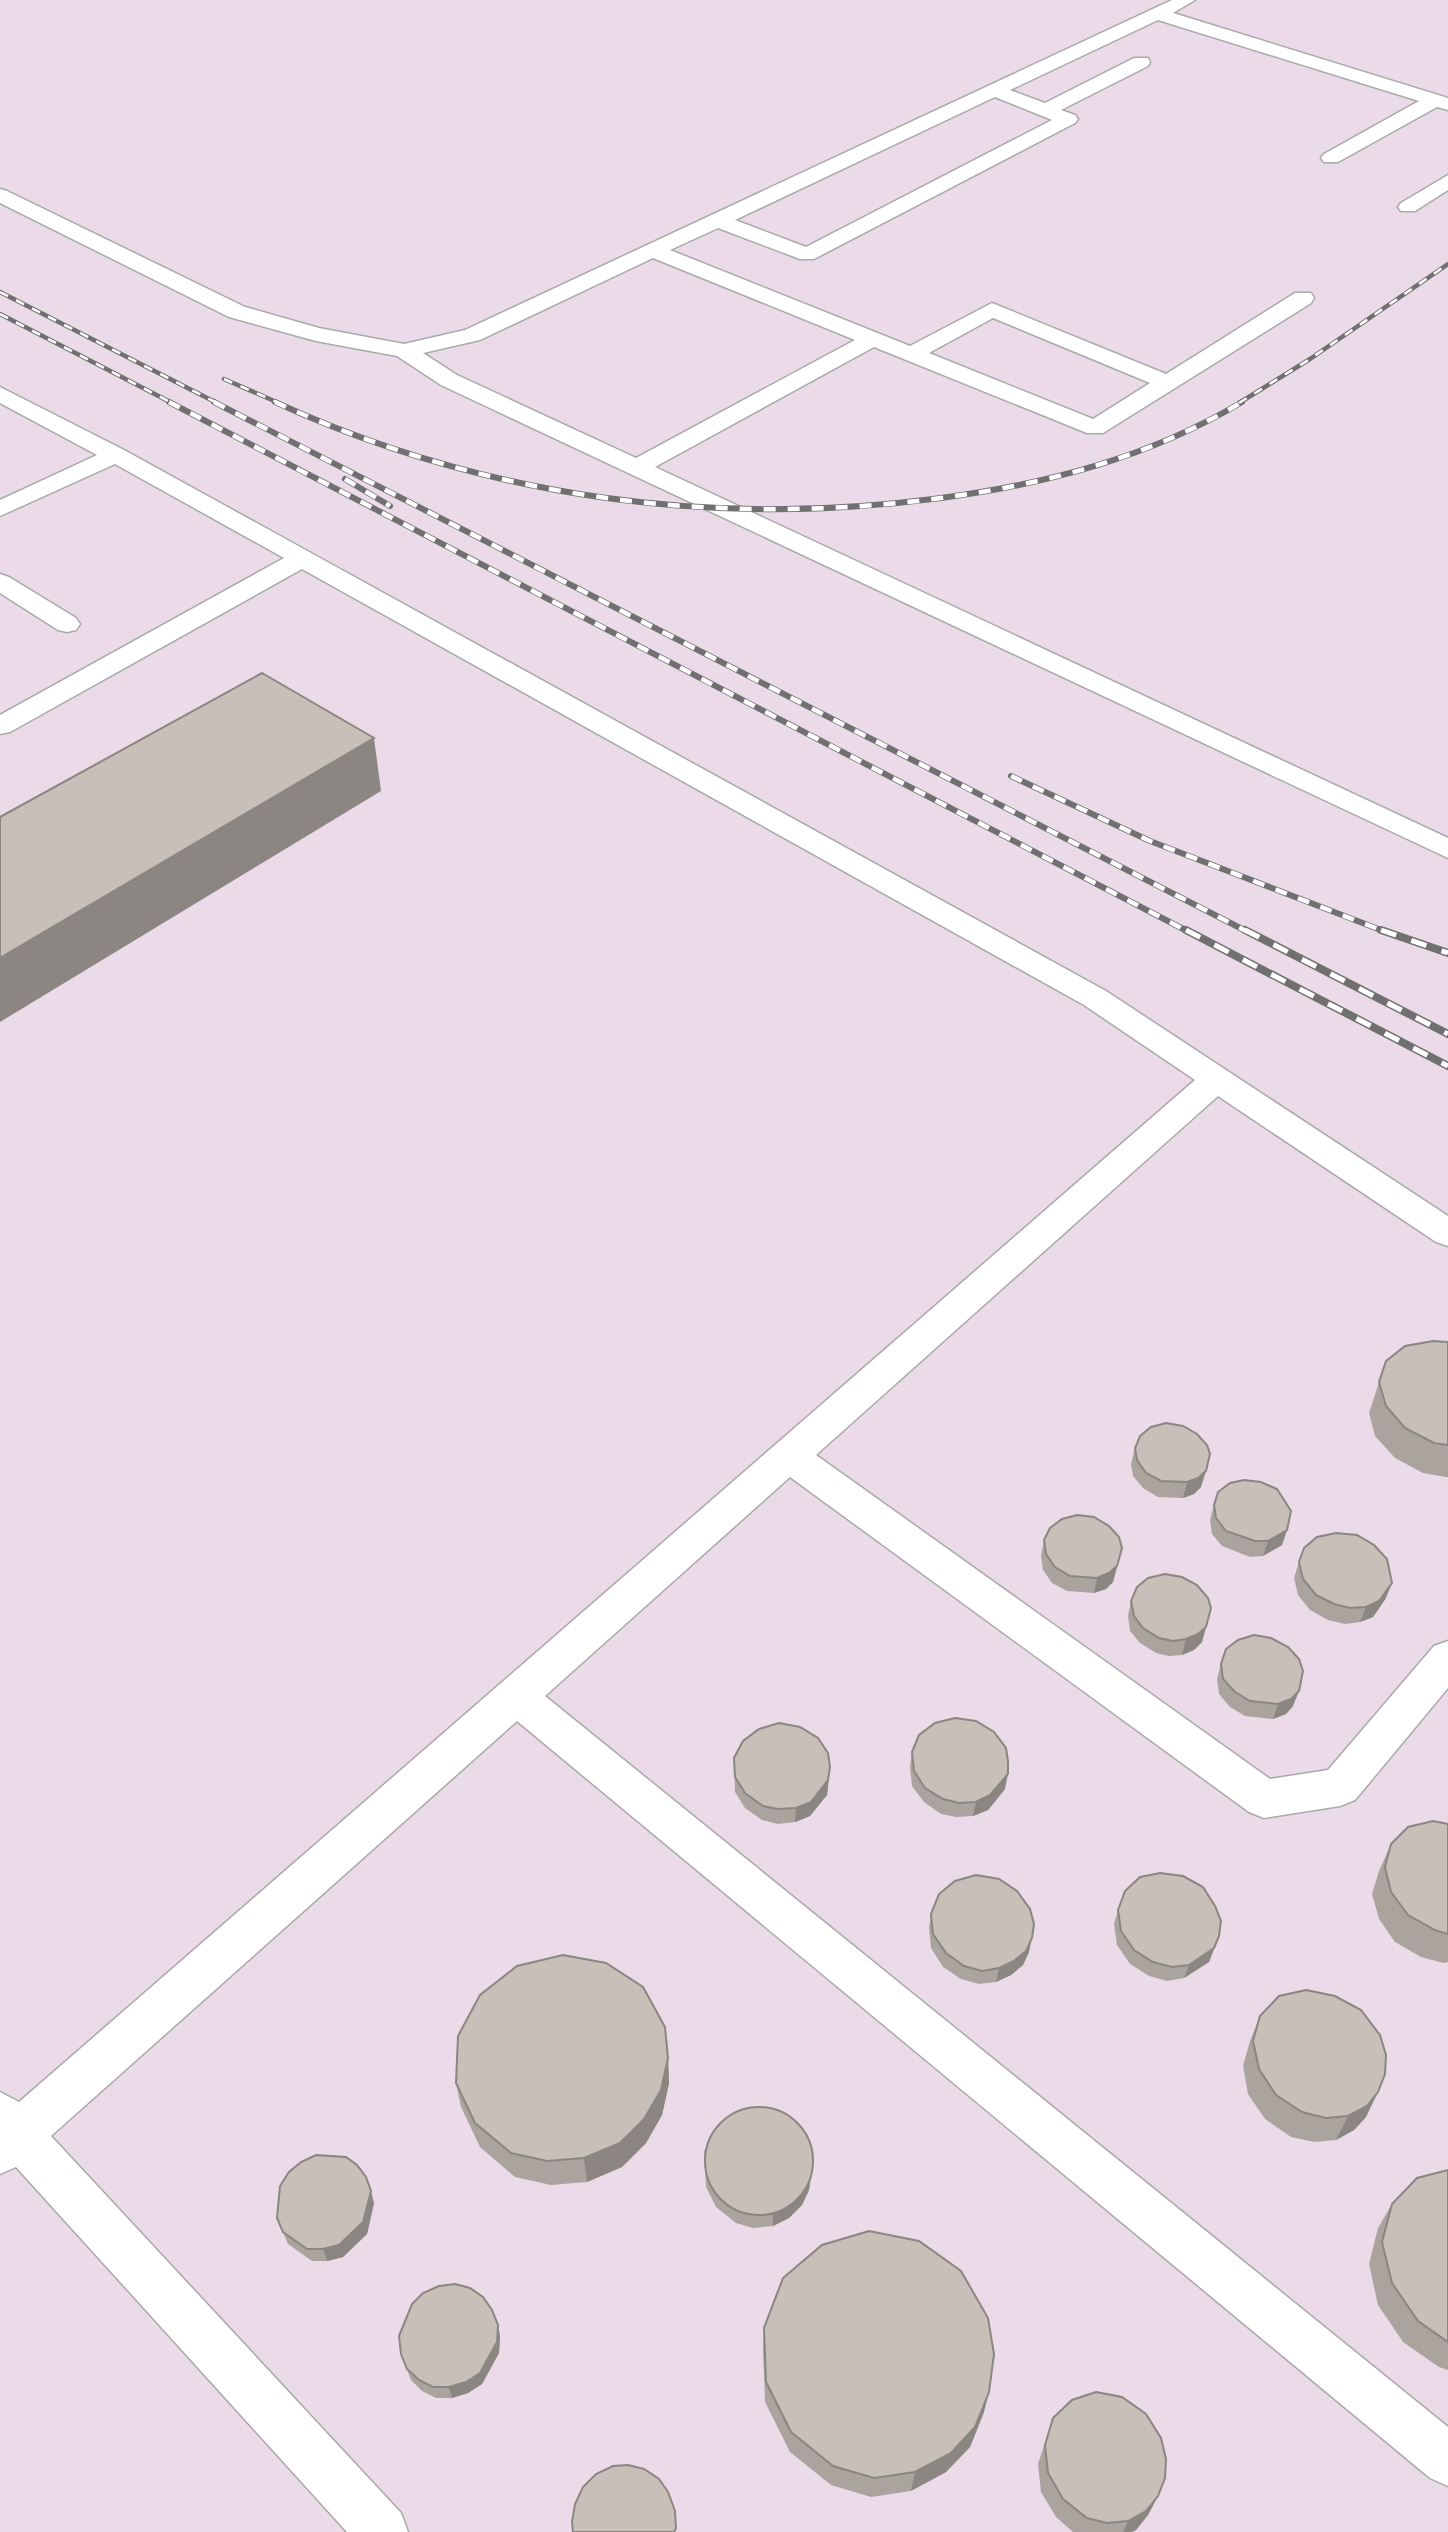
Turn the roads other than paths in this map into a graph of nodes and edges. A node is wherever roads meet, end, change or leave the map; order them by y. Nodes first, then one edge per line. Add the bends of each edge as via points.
1 (1186, 0) edge
2 (1158, 14) junction
3 (1141, 62) dead end
4 (994, 90) junction
5 (1441, 102) edge
6 (1046, 110) junction
7 (1331, 158) dead end
8 (1448, 181) edge
9 (0, 195) edge
10 (1408, 207) dead end
11 (717, 220) junction
12 (652, 250) junction
13 (1303, 298) dead end
14 (873, 339) junction
15 (404, 351) junction
16 (911, 354) junction
17 (1169, 383) junction
18 (0, 394) edge
19 (116, 455) junction
20 (636, 468) junction
21 (0, 509) edge
22 (303, 558) junction
23 (0, 582) edge
24 (67, 624) dead end
25 (0, 726) edge
26 (1448, 849) edge
27 (1217, 1079) junction
28 (1448, 1233) edge
29 (789, 1456) junction
30 (1448, 1658) edge
31 (516, 1696) junction
32 (6, 2133) edge
33 (1448, 2460) edge
34 (382, 2532) edge

1 - 2 lane
2 - 4 lane
2 - 5 lane
3 - 6 lane
4 - 6 lane
4 - 11 lane
5 - 7 lane
6 - 11 lane via 1068,119 807,255
8 - 10 lane
9 - 15 lane via 237,312
11 - 12 lane
12 - 14 lane
12 - 15 lane via 472,335
13 - 17 lane
14 - 16 lane
14 - 20 lane
15 - 20 lane via 449,380
16 - 17 lane via 992,310
16 - 17 lane via 1096,428
18 - 19 lane
19 - 21 lane
19 - 22 lane
20 - 26 lane
22 - 25 lane
22 - 27 lane via 1095,998
23 - 24 lane
27 - 28 lane
27 - 29 lane
29 - 30 lane via 1264,1799 1339,1787
29 - 31 lane
31 - 32 lane
31 - 33 lane
32 - 34 lane

